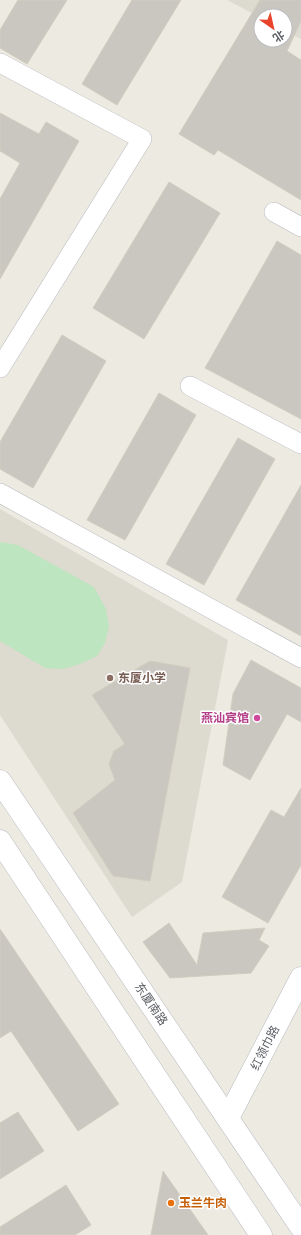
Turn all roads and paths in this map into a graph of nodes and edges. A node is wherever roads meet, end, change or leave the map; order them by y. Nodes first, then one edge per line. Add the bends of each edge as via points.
1 (0, 63) edge
2 (274, 212) dead end
3 (301, 227) edge
4 (0, 368) edge
5 (190, 386) dead end
6 (301, 444) edge
7 (0, 493) edge
8 (301, 658) edge
9 (0, 781) edge
10 (0, 841) edge
11 (301, 978) edge
12 (228, 1118) junction
13 (301, 1227) edge
14 (261, 1235) edge

1 - 4 street via 142,139
2 - 3 street
5 - 6 street
7 - 8 street
9 - 12 street, 东厦南路
10 - 14 street
11 - 12 street, 红领巾路
12 - 13 street, 东厦南路

